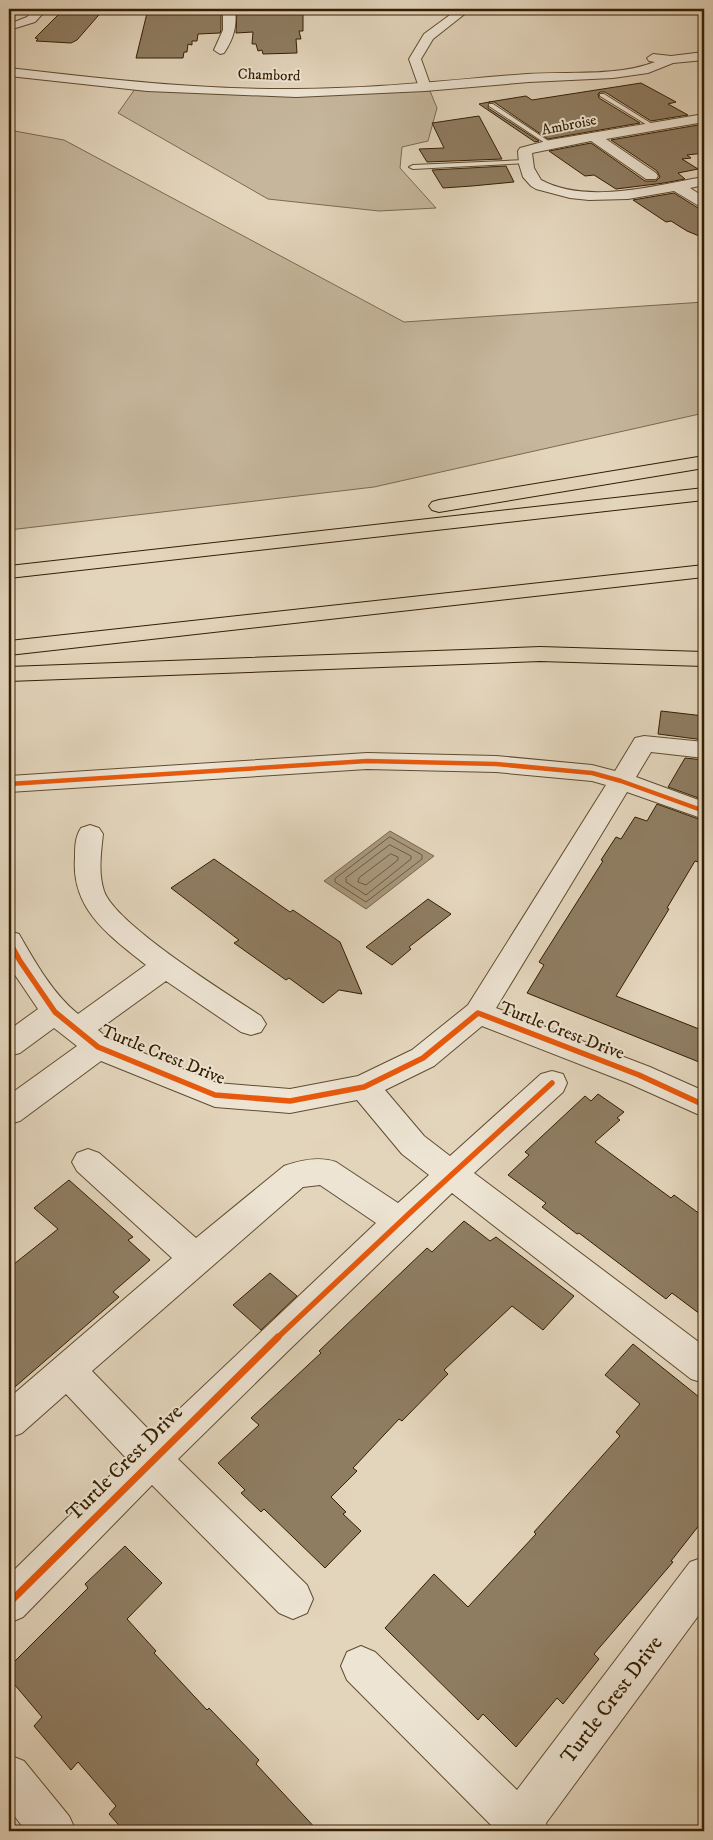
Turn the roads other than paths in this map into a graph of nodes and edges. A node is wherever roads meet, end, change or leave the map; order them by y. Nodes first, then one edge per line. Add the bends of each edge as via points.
1 (41, 9) edge
2 (229, 9) edge
3 (465, 9) edge
4 (533, 9) edge
5 (546, 9) edge
6 (9, 27) edge
7 (220, 50) dead end
8 (637, 56) dead end
9 (704, 56) edge
10 (655, 58) junction
11 (670, 60) junction
12 (597, 63) junction
13 (9, 72) edge
14 (608, 74) junction
15 (529, 78) junction
16 (424, 87) junction
17 (602, 95) dead end
18 (491, 105) dead end
19 (702, 120) edge
20 (654, 126) junction
21 (594, 137) junction
22 (550, 144) junction
23 (525, 162) junction
24 (412, 167) dead end
25 (651, 176) dead end
26 (704, 181) edge
27 (676, 186) junction
28 (704, 203) edge
29 (704, 462) edge
30 (704, 494) edge
31 (72, 566) junction
32 (704, 571) edge
33 (9, 572) edge
34 (9, 648) edge
35 (704, 659) edge
36 (9, 674) edge
37 (704, 750) edge
38 (621, 781) junction
39 (12, 787) edge
40 (704, 811) edge
41 (90, 834) dead end
42 (9, 941) edge
43 (166, 966) junction
44 (478, 1013) junction
45 (251, 1024) dead end
46 (77, 1030) junction
47 (9, 1045) edge
48 (552, 1084) dead end
49 (364, 1087) junction
50 (704, 1105) edge
51 (9, 1112) edge
52 (88, 1162) dead end
53 (450, 1174) junction
54 (399, 1222) junction
55 (196, 1258) junction
56 (704, 1366) edge
57 (67, 1370) junction
58 (9, 1421) edge
59 (151, 1458) junction
60 (704, 1576) edge
61 (294, 1599) dead end
62 (9, 1603) edge
63 (361, 1666) dead end
64 (9, 1776) edge
65 (520, 1829) edge
66 (54, 1831) edge

1 - 6 street via 26,23
2 - 7 street via 229,36
3 - 16 street via 428,37 415,59
4 - 5 street
8 - 10 street
9 - 11 street, Chambord
10 - 11 street, Chambord
10 - 12 street, Chambord
11 - 14 street, Chambord via 648,69
12 - 14 street
12 - 15 street, Chambord
13 - 16 street, Chambord via 147,87 296,93
14 - 15 street, Chambord
15 - 16 street, Chambord
17 - 20 lane
18 - 22 lane
19 - 20 street, Ambroise
20 - 21 street, Ambroise
21 - 22 street, Ambroise
21 - 25 street
22 - 23 street, Ambroise via 525,151
23 - 24 lane
23 - 27 street via 536,183 558,191 600,197
26 - 27 street
27 - 28 street
29 - 31 highway
30 - 31 highway
31 - 33 highway
32 - 34 highway
35 - 36 highway via 540,654
37 - 38 street, Turtle Crest Drive via 644,744
38 - 39 street via 592,773 496,764 367,760
38 - 40 street
38 - 44 street, Turtle Crest Drive
41 - 43 street via 87,867 91,893 103,912
42 - 46 street via 20,961
43 - 45 street
43 - 46 street
44 - 49 street, Turtle Crest Drive via 423,1058
44 - 50 street, Turtle Crest Drive via 639,1075
46 - 47 street
46 - 49 street, Turtle Crest Drive via 215,1095 290,1101
46 - 51 street, Turtle Crest Drive
48 - 53 street, Turtle Crest Drive
49 - 53 street via 414,1145
52 - 55 street
53 - 54 street, Turtle Crest Drive
53 - 56 street
54 - 55 street via 325,1171 295,1174
54 - 59 street, Turtle Crest Drive
55 - 57 street
57 - 58 street
57 - 59 street, Turtle Crest Drive
59 - 61 street, Turtle Crest Drive
59 - 62 street, Turtle Crest Drive
60 - 65 street, Turtle Crest Drive
63 - 65 street, Turtle Crest Drive
64 - 66 street

